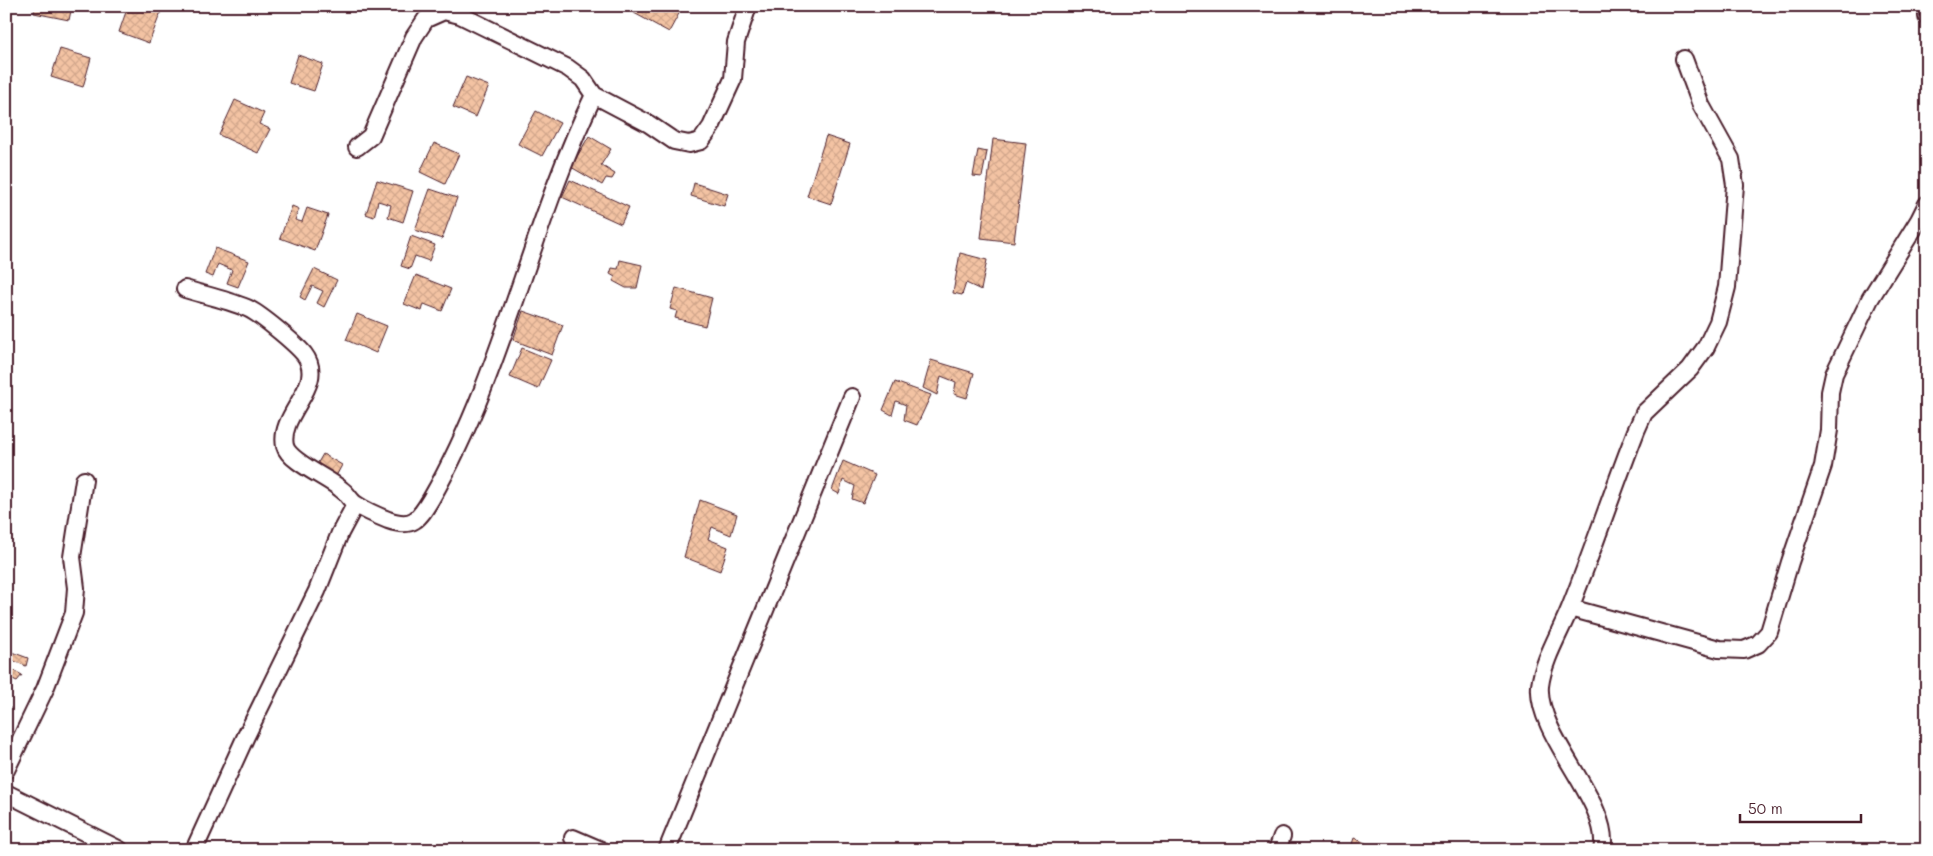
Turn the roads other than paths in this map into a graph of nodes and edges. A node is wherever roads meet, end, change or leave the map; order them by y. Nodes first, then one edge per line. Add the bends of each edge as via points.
1 (748, 6) edge
2 (1927, 8) edge
3 (1927, 17) edge
4 (1684, 59) dead end
5 (594, 95) junction
6 (357, 147) dead end
7 (1927, 204) edge
8 (185, 289) dead end
9 (852, 397) dead end
10 (84, 480) dead end
11 (356, 505) junction
12 (1570, 608) junction
13 (6, 770) edge
14 (6, 792) edge
15 (573, 838) dead end
16 (120, 850) edge
17 (194, 850) edge
18 (601, 850) edge
19 (667, 850) edge
20 (1602, 850) edge

1 - 5 street via 736,42 733,79 701,141 689,144 674,141
2 - 3 street
4 - 12 street via 1701,105 1731,159 1735,201 1727,287 1718,322 1706,347 1690,369 1644,414
5 - 6 street via 583,79 568,68 460,15 444,11 426,19 414,37 370,136
5 - 11 street via 557,178 480,401 421,517 410,524 396,523
7 - 12 street via 1870,299 1834,374 1823,466 1769,632 1758,644 1744,650 1719,649
8 - 11 street via 249,309 304,354 312,376 288,425 284,444 298,462 344,491
9 - 19 street
10 - 13 street via 72,557 76,588 74,613 45,689
11 - 17 street
12 - 20 street via 1540,686 1544,713 1591,802 1604,844
14 - 16 street
15 - 18 street

